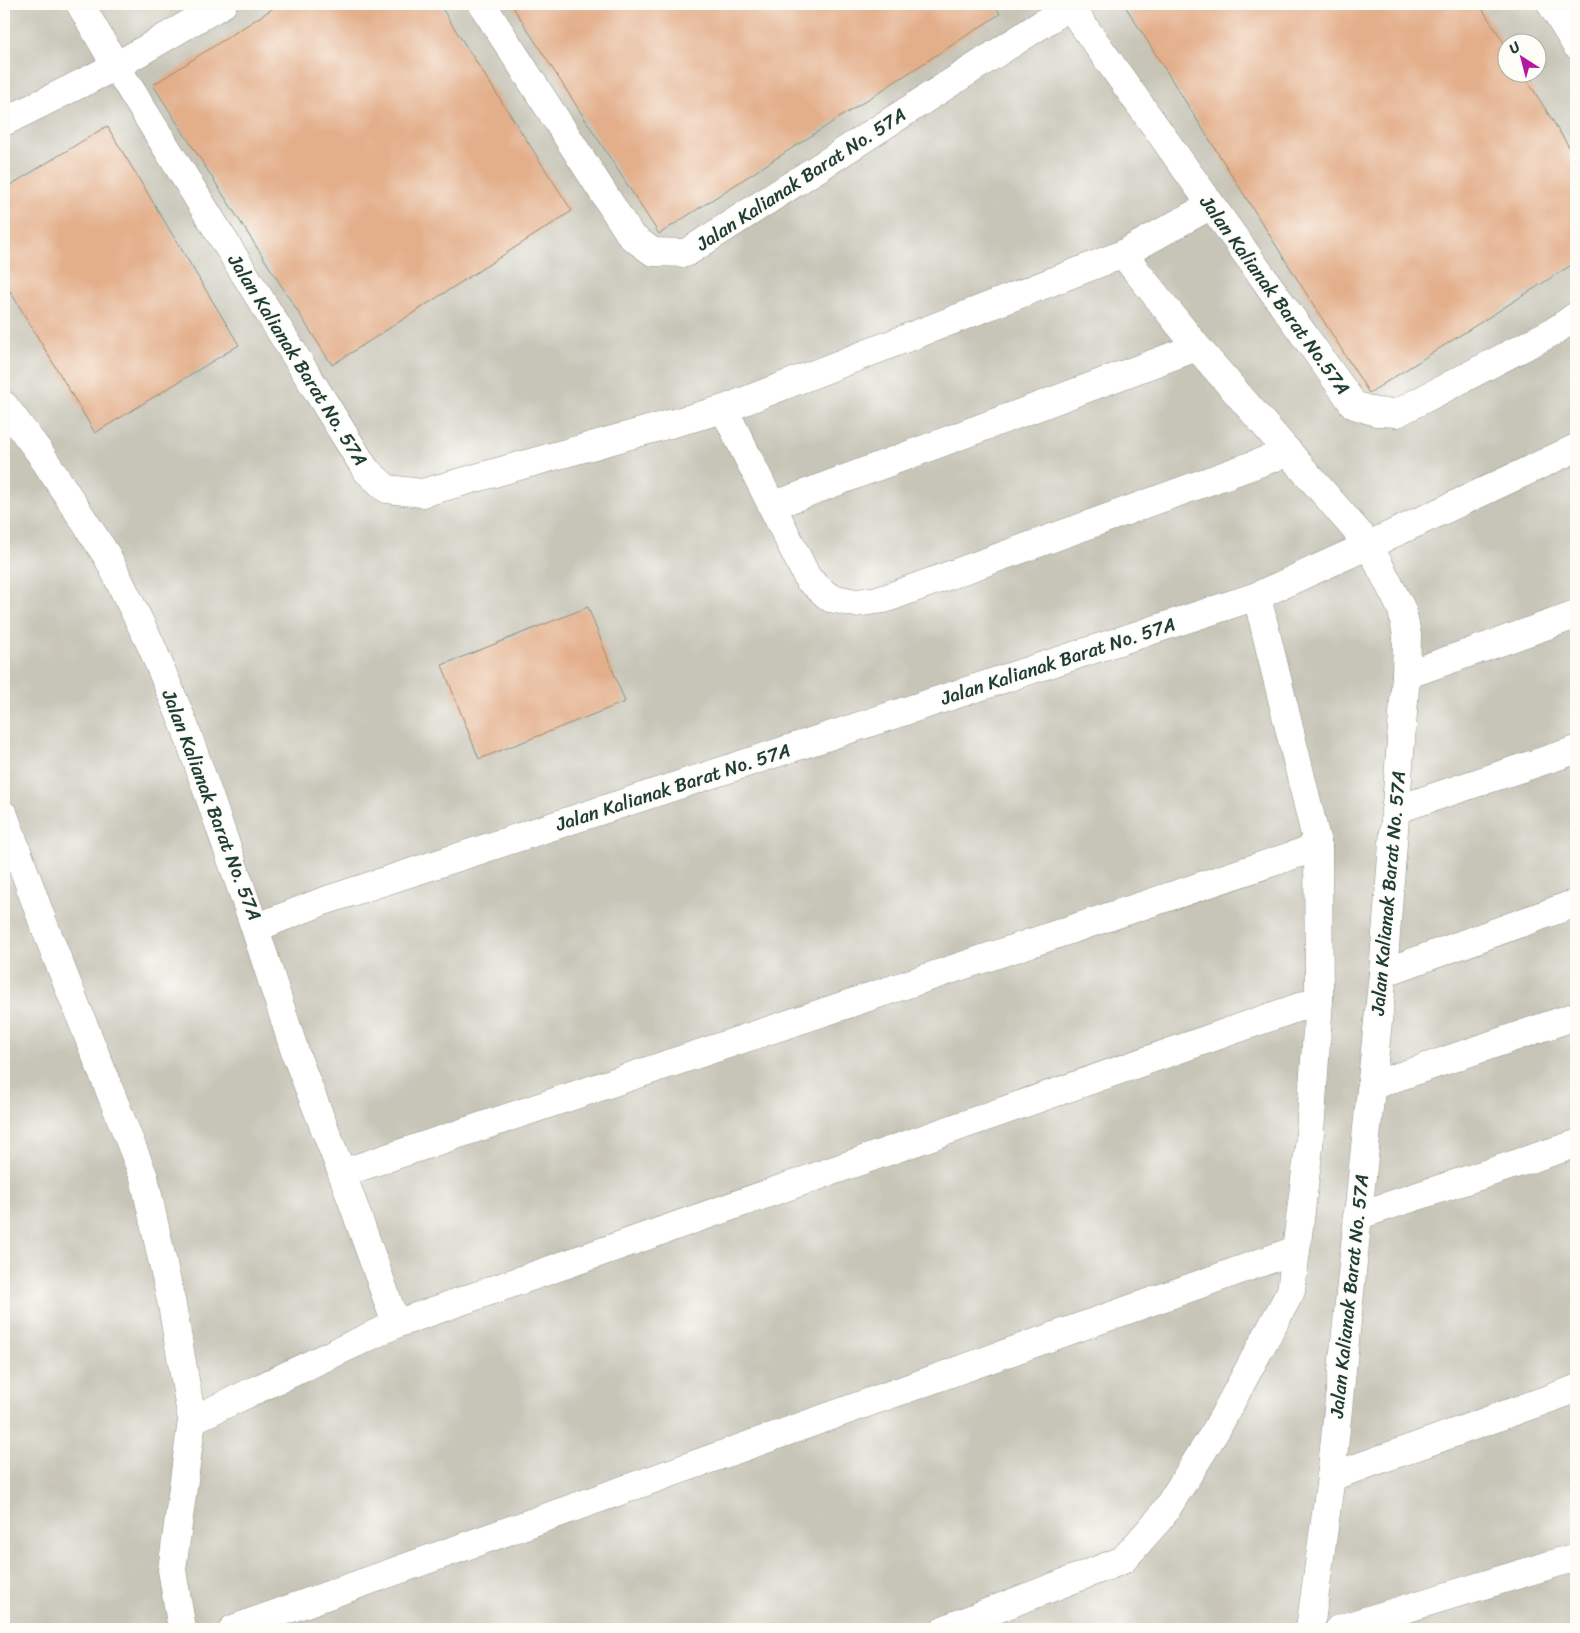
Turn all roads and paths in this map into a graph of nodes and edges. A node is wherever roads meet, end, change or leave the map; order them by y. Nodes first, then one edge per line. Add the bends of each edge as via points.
1 (80, 4) edge
2 (223, 4) edge
3 (482, 4) edge
4 (1551, 4) edge
5 (1069, 5) edge
6 (1576, 46) edge
7 (116, 66) junction
8 (4, 122) edge
9 (1211, 205) junction
10 (1123, 254) junction
11 (1576, 316) edge
12 (1197, 348) junction
13 (4, 405) edge
14 (724, 409) junction
15 (1576, 448) edge
16 (1289, 452) junction
17 (772, 506) junction
18 (1369, 545) junction
19 (1257, 596) junction
20 (1576, 615) edge
21 (1406, 676) junction
22 (1576, 750) edge
23 (1396, 810) junction
24 (4, 815) edge
25 (1318, 847) junction
26 (1576, 903) edge
27 (255, 928) junction
28 (1383, 972) junction
29 (1319, 1000) junction
30 (1576, 1016) edge
31 (1371, 1086) junction
32 (1576, 1144) edge
33 (342, 1172) junction
34 (1357, 1216) junction
35 (1296, 1250) junction
36 (396, 1324) junction
37 (1576, 1389) edge
38 (192, 1420) junction
39 (1331, 1477) junction
40 (1576, 1557) edge
41 (182, 1629) edge
42 (233, 1629) edge
43 (945, 1629) edge
44 (1310, 1629) edge
45 (1339, 1629) edge

1 - 7 lane, Jalan Kalianak Barat No. 57A
2 - 7 lane
3 - 5 lane, Jalan Kalianak Barat No. 57A via 631,236 653,252 686,253
4 - 6 lane
5 - 9 lane, Jalan Kalianak Barat No.57A
7 - 8 lane
7 - 14 lane, Jalan Kalianak Barat No. 57A via 366,470 387,489 422,494
9 - 10 lane, Jalan Kalianak Barat No. 57A
9 - 11 lane, Jalan Kalianak Barat No.57A via 1354,405 1376,412 1397,413 1556,330
10 - 12 lane
10 - 14 lane, Jalan Kalianak Barat No. 57A
12 - 16 lane
12 - 17 lane
13 - 27 lane, Jalan Kalianak Barat No. 57A via 40,453 107,556 146,636 185,727
14 - 17 lane
15 - 18 lane
16 - 17 lane via 884,599 856,603 830,598 808,579
16 - 18 lane
18 - 19 lane, Jalan Kalianak Barat No. 57A
18 - 21 lane, Jalan Kalianak Barat No. 57A via 1402,610 1407,634
19 - 25 lane
19 - 27 lane, Jalan Kalianak Barat No. 57A via 343,895
20 - 21 lane
21 - 23 lane, Jalan Kalianak Barat No. 57A
22 - 23 lane
23 - 28 lane, Jalan Kalianak Barat No. 57A
24 - 38 lane via 144,1178 172,1305
25 - 29 lane
25 - 33 lane
26 - 28 lane
27 - 33 lane via 296,1055
28 - 31 lane, Jalan Kalianak Barat No. 57A
29 - 35 lane via 1309,1148
29 - 36 lane
30 - 31 lane
31 - 34 lane, Jalan Kalianak Barat No. 57A
32 - 34 lane
33 - 36 lane
34 - 39 lane, Jalan Kalianak Barat No. 57A
35 - 42 lane
35 - 43 lane via 1291,1291 1216,1430 1162,1516 1123,1560
36 - 38 lane
37 - 39 lane
38 - 41 lane via 172,1570
39 - 44 lane, Jalan Kalianak Barat No. 57A
40 - 45 lane

